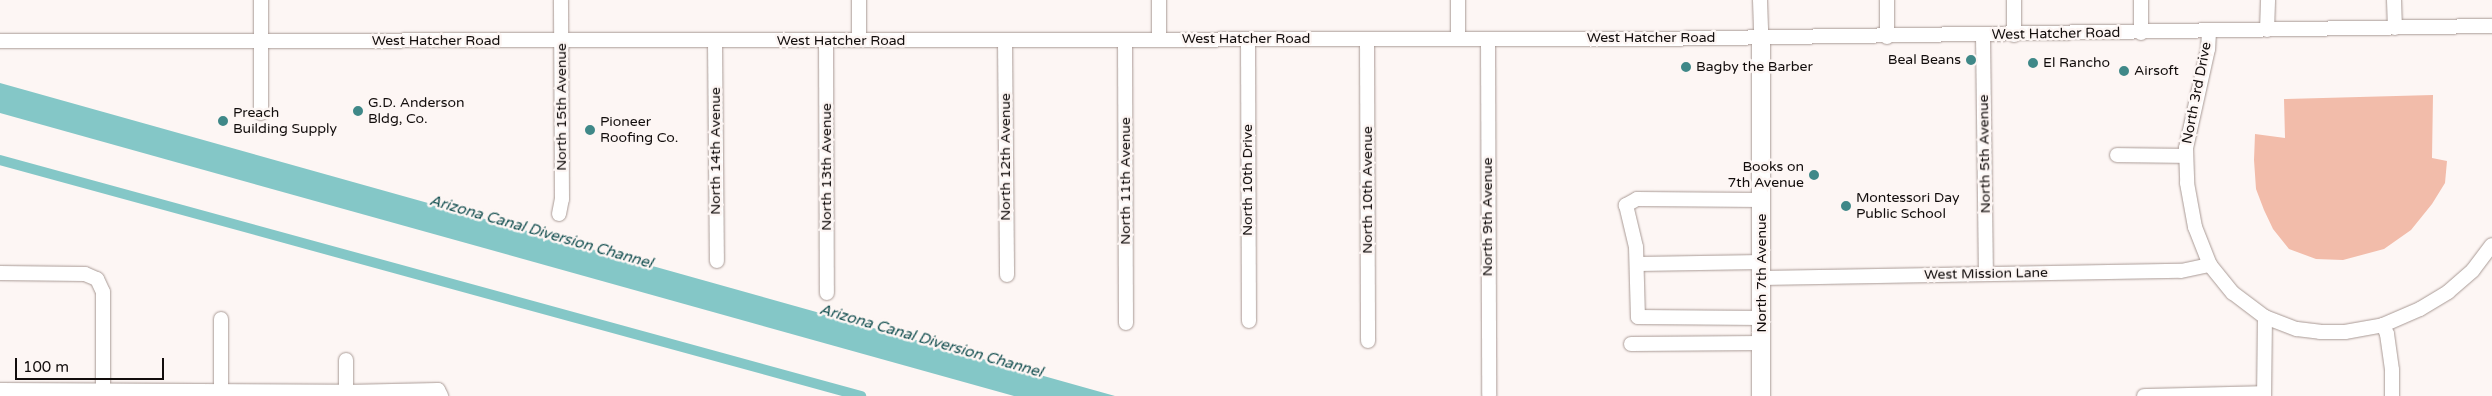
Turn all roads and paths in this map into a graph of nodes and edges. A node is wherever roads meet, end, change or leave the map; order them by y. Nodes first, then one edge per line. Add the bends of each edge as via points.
1 (261, 0) edge
2 (561, 0) edge
3 (859, 0) edge
4 (1159, 0) edge
5 (1458, 0) edge
6 (1760, 0) edge
7 (1887, 0) edge
8 (2014, 0) edge
9 (2141, 0) edge
10 (2268, 0) edge
11 (2394, 0) edge
12 (2492, 26) edge
13 (2395, 28) junction
14 (2268, 30) junction
15 (2141, 32) junction
16 (2208, 32) junction
17 (2014, 34) junction
18 (1983, 35) junction
19 (1887, 37) junction
20 (1761, 38) junction
21 (1368, 39) junction
22 (1458, 39) junction
23 (1488, 39) junction
24 (859, 40) junction
25 (1006, 40) junction
26 (1125, 40) junction
27 (1159, 40) junction
28 (1248, 40) junction
29 (0, 41) edge
30 (562, 41) junction
31 (715, 41) junction
32 (826, 41) junction
33 (260, 42) junction
34 (261, 113) dead end
35 (2117, 155) dead end
36 (2186, 156) junction
37 (1762, 200) junction
38 (559, 214) dead end
39 (2492, 245) edge
40 (717, 261) dead end
41 (1638, 264) junction
42 (2210, 265) junction
43 (1762, 270) junction
44 (0, 273) edge
45 (1986, 274) junction
46 (1007, 275) dead end
47 (827, 293) dead end
48 (2265, 317) junction
49 (1762, 318) junction
50 (221, 319) dead end
51 (1249, 321) dead end
52 (1126, 323) dead end
53 (2383, 325) junction
54 (1368, 341) dead end
55 (1762, 343) junction
56 (1631, 344) dead end
57 (346, 360) dead end
58 (0, 390) edge
59 (221, 392) junction
60 (346, 392) junction
61 (440, 393) edge
62 (103, 394) edge
63 (1489, 395) edge
64 (2264, 395) edge
65 (1761, 396) edge
66 (2144, 396) edge
67 (2392, 396) edge

1 - 33 street
2 - 30 street, North 15th Avenue
3 - 24 street
4 - 27 street
5 - 22 street
6 - 20 street, North 7th Avenue
7 - 19 street
8 - 17 street
9 - 15 street
10 - 14 street
11 - 13 street
12 - 13 street, West Hatcher Road
13 - 14 street, West Hatcher Road
14 - 16 street, West Hatcher Road
15 - 16 street, West Hatcher Road
15 - 17 street, West Hatcher Road
16 - 36 street, North 3rd Drive via 2208,48
17 - 18 street, West Hatcher Road
18 - 19 street, West Hatcher Road
18 - 45 street, North 5th Avenue
19 - 20 street, West Hatcher Road
20 - 23 street, West Hatcher Road
20 - 37 main road, North 7th Avenue
21 - 22 street, West Hatcher Road
21 - 28 street, West Hatcher Road
21 - 54 street, North 10th Avenue
22 - 23 street, West Hatcher Road
23 - 63 street, North 9th Avenue
24 - 25 street, West Hatcher Road
24 - 32 street, West Hatcher Road
25 - 26 street, West Hatcher Road
25 - 46 street, North 12th Avenue
26 - 27 street, West Hatcher Road
26 - 52 street, North 11th Avenue
27 - 28 street, West Hatcher Road
28 - 51 street, North 10th Drive
29 - 33 street, West Hatcher Road
30 - 31 street, West Hatcher Road
30 - 33 street, West Hatcher Road
30 - 38 street, North 15th Avenue via 562,199
31 - 32 street, West Hatcher Road
31 - 40 street, North 14th Avenue
32 - 47 street, North 13th Avenue
33 - 34 street
35 - 36 street
36 - 42 street, North 3rd Drive via 2192,216
37 - 41 street via 1637,199 1626,205
37 - 43 main road, North 7th Avenue
39 - 53 street via 2473,270 2448,292 2413,313
41 - 43 street, West Mission Lane
41 - 49 street via 1638,317
42 - 45 street, West Mission Lane via 2181,271
42 - 48 street, North 3rd Drive via 2233,293
43 - 45 street, West Mission Lane
43 - 49 main road, North 7th Avenue
44 - 62 street via 85,274 97,279 103,292
48 - 53 street via 2297,329 2320,332 2345,332
48 - 64 street
49 - 55 main road, North 7th Avenue
50 - 59 street
53 - 67 street via 2392,370
55 - 56 street
55 - 65 main road, North 7th Avenue
57 - 60 street
58 - 62 street
59 - 60 street
59 - 62 street
60 - 61 street
64 - 66 street

